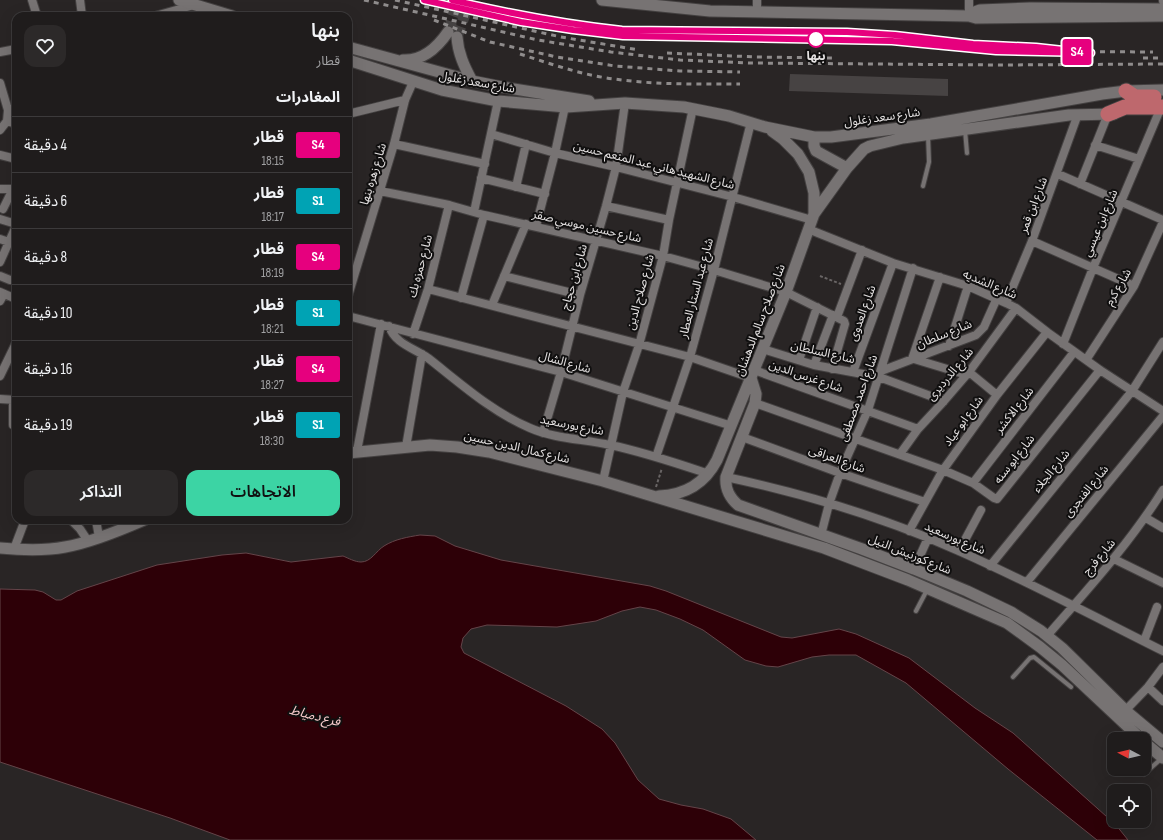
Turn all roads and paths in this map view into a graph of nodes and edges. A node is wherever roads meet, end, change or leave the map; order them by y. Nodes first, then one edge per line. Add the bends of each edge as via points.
1 (32, 0) edge
2 (80, 0) edge
3 (180, 0) edge
4 (607, 0) edge
5 (757, 0) edge
6 (969, 0) edge
7 (669, 4) edge
8 (198, 9) edge
9 (1163, 9) edge
10 (36, 12) edge
11 (82, 12) edge
12 (180, 12) edge
13 (212, 12) edge
14 (757, 12) junction
15 (969, 16) junction
16 (1163, 16) edge
17 (352, 48) edge
18 (12, 50) edge
19 (0, 52) edge
20 (393, 59) junction
21 (352, 61) edge
22 (472, 81) junction
23 (413, 82) junction
24 (0, 83) edge
25 (1163, 90) edge
26 (1126, 92) junction
27 (1163, 97) edge
28 (405, 100) junction
29 (498, 101) junction
30 (566, 102) junction
31 (625, 102) junction
32 (693, 108) junction
33 (12, 109) edge
34 (1162, 111) edge
35 (352, 113) edge
36 (1078, 114) junction
37 (1108, 114) junction
38 (7, 121) junction
39 (751, 122) junction
40 (12, 123) edge
41 (766, 127) junction
42 (0, 130) edge
43 (965, 130) junction
44 (491, 134) junction
45 (928, 135) junction
46 (814, 137) junction
47 (394, 144) junction
48 (526, 144) junction
49 (1095, 145) junction
50 (555, 153) junction
51 (967, 153) dead end
52 (0, 155) edge
53 (12, 158) edge
54 (1139, 159) junction
55 (485, 164) junction
56 (616, 167) junction
57 (847, 168) junction
58 (1058, 174) junction
59 (481, 178) junction
60 (678, 182) junction
61 (1080, 184) junction
62 (923, 186) dead end
63 (516, 187) junction
64 (0, 189) edge
65 (12, 189) edge
66 (380, 191) junction
67 (12, 194) edge
68 (544, 194) junction
69 (733, 197) junction
70 (1122, 202) junction
71 (449, 205) junction
72 (606, 206) junction
73 (3, 209) dead end
74 (474, 212) junction
75 (484, 215) junction
76 (0, 219) edge
77 (669, 220) junction
78 (811, 221) junction
79 (1163, 221) edge
80 (12, 224) edge
81 (526, 224) junction
82 (536, 226) junction
83 (12, 235) edge
84 (0, 239) edge
85 (597, 241) junction
86 (9, 242) junction
87 (1032, 242) junction
88 (862, 250) junction
89 (663, 256) junction
90 (0, 262) edge
91 (893, 263) junction
92 (913, 268) junction
93 (1093, 268) junction
94 (714, 270) junction
95 (0, 276) edge
96 (504, 276) junction
97 (820, 276) dead end
98 (940, 277) junction
99 (10, 280) dead end
100 (352, 283) edge
101 (968, 286) junction
102 (1134, 286) junction
103 (849, 287) junction
104 (428, 289) junction
105 (786, 292) junction
106 (580, 295) junction
107 (1, 296) edge
108 (12, 297) edge
109 (461, 298) junction
110 (996, 298) junction
111 (1006, 303) junction
112 (492, 305) junction
113 (817, 307) junction
114 (1016, 308) junction
115 (352, 317) edge
116 (838, 318) junction
117 (380, 324) junction
118 (389, 326) junction
119 (573, 326) junction
120 (1047, 332) junction
121 (413, 334) junction
122 (1163, 342) edge
123 (639, 344) junction
124 (1064, 344) junction
125 (949, 346) junction
126 (763, 349) junction
127 (12, 351) edge
128 (1074, 352) junction
129 (422, 354) junction
130 (690, 357) junction
131 (913, 359) junction
132 (799, 360) junction
133 (1086, 360) junction
134 (814, 365) junction
135 (832, 369) junction
136 (1100, 370) junction
137 (561, 372) junction
138 (853, 372) junction
139 (753, 374) junction
140 (880, 374) junction
141 (968, 374) junction
142 (0, 376) edge
143 (1132, 391) junction
144 (623, 392) junction
145 (997, 395) junction
146 (0, 399) edge
147 (12, 400) edge
148 (944, 401) junction
149 (755, 403) junction
150 (673, 408) junction
151 (868, 410) junction
152 (1163, 411) edge
153 (1163, 416) edge
154 (732, 426) junction
155 (918, 429) junction
156 (543, 433) junction
157 (742, 437) junction
158 (856, 439) junction
159 (611, 445) junction
160 (406, 447) junction
161 (353, 452) edge
162 (900, 454) junction
163 (660, 458) junction
164 (943, 470) junction
165 (840, 473) junction
166 (709, 474) junction
167 (726, 477) junction
168 (604, 481) junction
169 (973, 483) junction
170 (1163, 490) edge
171 (653, 496) junction
172 (925, 502) junction
173 (829, 504) junction
174 (981, 510) dead end
175 (1146, 518) junction
176 (23, 524) edge
177 (75, 524) edge
178 (97, 524) edge
179 (133, 524) edge
180 (1163, 528) edge
181 (909, 531) junction
182 (821, 535) junction
183 (99, 537) junction
184 (928, 538) junction
185 (88, 541) junction
186 (0, 548) edge
187 (14, 549) junction
188 (959, 551) junction
189 (1114, 559) junction
190 (990, 566) junction
191 (914, 569) junction
192 (1027, 582) junction
193 (1163, 583) edge
194 (928, 588) junction
195 (1074, 605) junction
196 (1157, 607) dead end
197 (916, 611) dead end
198 (1047, 636) junction
199 (1144, 642) junction
200 (1163, 651) edge
201 (1163, 666) edge
202 (1058, 669) junction
203 (1013, 677) dead end
204 (1072, 687) dead end
205 (1148, 687) junction
206 (1163, 701) edge
207 (1123, 714) junction
208 (1136, 732) edge
209 (1163, 742) edge
210 (1151, 748) edge
211 (1163, 758) edge
212 (1151, 768) edge

1 - 10 street
2 - 11 street
3 - 8 main road
4 - 7 main road
5 - 14 street
6 - 15 street
7 - 14 main road via 710,11
8 - 12 street
8 - 13 main road
9 - 15 main road via 980,10
14 - 15 main road
15 - 16 main road
17 - 20 main road, شارع سعد زغلول
18 - 19 street
20 - 22 main road, شارع سعد زغلول
20 - 22 main road via 419,58 452,35
21 - 23 main road, شارع سعد زغلول
22 - 30 main road, شارع سعد زغلول
23 - 28 street, شارع زهره بنها
23 - 29 main road, شارع سعد زغلول
24 - 33 street
25 - 26 main road, شارع سعد زغلول
26 - 27 highway via 1135,96
26 - 46 main road, شارع سعد زغلول via 1086,96 924,125
28 - 35 street
28 - 47 street, شارع زهره بنها
29 - 30 main road, شارع سعد زغلول
29 - 44 street
30 - 31 main road, شارع سعد زغلول
30 - 50 street
31 - 32 main road, شارع سعد زغلول
31 - 56 street, شارع ابن حجاج
32 - 39 main road, شارع سعد زغلول
32 - 60 street, شارع صلاح الدين
33 - 38 street
34 - 37 highway via 1125,107
34 - 54 street, شارع ابن عيسي
36 - 37 main road, شارع سعد زغلول
36 - 43 main road, شارع سعد زغلول
36 - 58 street, شارع ابن قمر
37 - 49 street
38 - 40 street
38 - 42 street
39 - 41 main road, شارع سعد زغلول
39 - 69 street, شارع عبد الستار العطار
41 - 46 main road, شارع سعد زغلول
41 - 78 main road, شارع صلاح سالم الدهشان via 798,154 808,172 814,193
43 - 45 main road, شارع سعد زغلول
43 - 51 lane
44 - 48 street, شارع الشهيد هاني عبد المنعم حسين
44 - 55 street
45 - 57 main road, شارع سعد زغلول via 903,138 866,148
45 - 62 lane via 930,162
46 - 57 main road via 816,150
47 - 55 street
47 - 66 street, شارع زهره بنها
48 - 50 street, شارع الشهيد هاني عبد المنعم حسين
48 - 63 street
49 - 54 street
49 - 61 street
50 - 56 street, شارع الشهيد هاني عبد المنعم حسين
50 - 68 street
52 - 53 street
54 - 70 street, شارع ابن عيسي
55 - 59 street
56 - 60 street, شارع الشهيد هاني عبد المنعم حسين
56 - 72 street, شارع ابن حجاج
57 - 78 main road, شارع سعد زغلول
58 - 61 street
58 - 87 street, شارع ابن قمر
59 - 63 street
59 - 74 street
60 - 69 street, شارع الشهيد هاني عبد المنعم حسين
60 - 77 street, شارع صلاح الدين
61 - 70 street
63 - 68 street
64 - 65 street
66 - 71 street, شارع حسين موسي صقر
66 - 100 street, شارع زهره بنها
67 - 73 street
68 - 82 street
69 - 78 street, شارع الشهيد هاني عبد المنعم حسين
69 - 94 street, شارع عبد الستار العطار
70 - 79 street
70 - 93 street, شارع ابن عيسي
71 - 74 street, شارع حسين موسي صقر
71 - 104 street, شارع حمزه بك
72 - 77 street
72 - 85 street, شارع ابن حجاج
74 - 75 street, شارع حسين موسي صقر
75 - 81 street, شارع حسين موسي صقر
75 - 109 street
76 - 80 street
77 - 89 street, شارع صلاح الدين
78 - 88 street, شارع الشديه
78 - 105 main road, شارع صلاح سالم الدهشان
79 - 102 street, شارع كرم
81 - 82 street, شارع حسين موسي صقر
81 - 96 street
82 - 85 street, شارع حسين موسي صقر
83 - 86 street
84 - 86 street
85 - 89 street, شارع حسين موسي صقر
85 - 106 street, شارع ابن حجاج
86 - 90 street
87 - 93 street
87 - 111 street, شارع ابن قمر
88 - 91 street, شارع الشديه
88 - 103 street
89 - 94 street, شارع حسين موسي صقر
89 - 123 street, شارع صلاح الدين
91 - 92 street, شارع الشديه
91 - 138 street, شارع العدوى
92 - 98 street, شارع الشديه
92 - 140 street, شارع احمد مصطفى
93 - 102 street
93 - 124 street, شارع ابن عيسي
94 - 105 street, شارع حسين موسي صقر
94 - 130 street, شارع عبد الستار العطار
95 - 99 street
96 - 106 street
96 - 112 street
97 - 103 path
98 - 101 street, شارع الشديه
98 - 131 street
101 - 110 street, شارع الشديه
101 - 125 street
102 - 133 street, شارع كرم
103 - 116 street
104 - 109 street, شارع غرس الدين
104 - 121 street, شارع حمزه بك
105 - 113 street, شارع حسين موسي صقر
105 - 126 main road, شارع صلاح سالم الدهشان
106 - 119 street, شارع ابن حجاج
107 - 108 street
109 - 112 street, شارع غرس الدين
110 - 111 street, شارع الشديه
110 - 125 street, شارع سلطان via 980,332
111 - 114 street, شارع الشديه
112 - 119 street, شارع غرس الدين
113 - 116 street, شارع حسين موسي صقر
113 - 132 street
114 - 120 street, شارع الشديه
114 - 141 street, شارع الدرديرى
115 - 117 street, شارع الشال
116 - 134 street
116 - 135 street via 845,324
117 - 118 street, شارع الشال
117 - 161 street
118 - 121 street, شارع الشال
118 - 129 street, شارع بورسعيد via 400,342
119 - 123 street, شارع غرس الدين
119 - 137 street, شارع ابن حجاج
120 - 124 street, شارع الشديه
120 - 145 street, شارع ابو عياد
121 - 137 street, شارع الشال
122 - 143 street, شارع الجلاء
123 - 130 street, شارع غرس الدين
123 - 144 street, شارع صلاح الدين
124 - 128 street, شارع الشديه
125 - 131 street, شارع سلطان
126 - 132 street, شارع السلطان
126 - 139 main road, شارع صلاح سالم الدهشان
127 - 142 street
128 - 133 street, شارع الشديه
128 - 169 street, شارع الاكشر
129 - 156 street, شارع بورسعيد via 489,406
129 - 160 street
130 - 139 street, شارع غرس الدين
130 - 150 street, شارع عبد الستار العطار
131 - 140 street, شارع سلطان
131 - 141 street
132 - 134 street, شارع السلطان
133 - 136 street, شارع الشديه
134 - 135 street, شارع السلطان
135 - 138 street, شارع السلطان
136 - 143 street, شارع الشديه
136 - 169 street, شارع ابو سنه via 998,498 994,498
137 - 144 street, شارع الشال
137 - 156 street, شارع ابن حجاج
138 - 140 street, شارع السلطان
139 - 149 main road
139 - 151 street, شارع غرس الدين
139 - 154 main road, شارع صلاح سالم الدهشان
140 - 148 street, شارع السلطان
140 - 151 street, شارع احمد مصطفى
141 - 145 street
141 - 148 street, شارع الدرديرى
143 - 152 street, شارع الشديه
143 - 190 street, شارع الجلاء
144 - 150 street, شارع الشال
144 - 159 street, شارع صلاح الدين
145 - 164 street, شارع ابو عياد
146 - 147 street
148 - 155 street, شارع الدرديرى
149 - 157 main road
149 - 158 street
150 - 154 street, شارع الشال
150 - 163 street, شارع عبد الستار العطار
151 - 155 street, شارع غرس الدين
151 - 158 street, شارع احمد مصطفى
153 - 192 street, شارع الفنجرى
154 - 166 main road, شارع صلاح سالم الدهشان
155 - 162 street, شارع الدرديرى
156 - 159 street, شارع بورسعيد
157 - 165 street, شارع العراقى
157 - 167 main road
158 - 162 street, شارع ابو سنه
158 - 165 street, شارع احمد مصطفى
159 - 163 street, شارع بورسعيد
159 - 168 street, شارع صلاح الدين
160 - 161 main road, شارع كمال الدين حسين
160 - 168 main road, شارع كمال الدين حسين via 430,445 465,448 526,460
162 - 164 street, شارع ابو سنه
163 - 166 street, شارع بورسعيد
163 - 171 path
164 - 169 street, شارع ابو سنه
164 - 172 street, شارع ابو عياد
165 - 172 street, شارع العراقى
165 - 173 street, شارع احمد مصطفى
166 - 171 main road, شارع صلاح سالم الدهشان via 684,491
167 - 173 street, شارع بورسعيد via 784,490
167 - 182 main road, شارع كورنيش النيل via 727,490 738,505
168 - 171 main road, شارع كمال الدين حسين
170 - 175 street, شارع فرج
171 - 194 main road, شارع كورنيش النيل via 824,548
172 - 181 street, شارع ابو عياد
173 - 181 street, شارع بورسعيد
173 - 182 street, شارع احمد مصطفى
174 - 188 street
175 - 180 street
175 - 189 street, شارع فرج
176 - 187 street
177 - 185 street
178 - 183 street
179 - 183 main road
181 - 184 street, شارع بورسعيد
182 - 191 main road, شارع كورنيش النيل
183 - 185 main road
184 - 188 street, شارع بورسعيد
184 - 191 street
185 - 187 main road via 52,549
186 - 187 main road
188 - 190 street, شارع بورسعيد
189 - 193 street
189 - 195 street, شارع فرج
190 - 192 street, شارع بورسعيد
191 - 198 main road, شارع كورنيش النيل via 1011,612
192 - 195 street, شارع بورسعيد
194 - 197 lane
194 - 202 main road, شارع كورنيش النيل via 1007,623 1028,637
195 - 198 street, شارع فرج
195 - 199 street, شارع بورسعيد
196 - 199 street
198 - 207 main road, شارع كورنيش النيل via 1062,648
199 - 200 street, شارع بورسعيد
201 - 205 street
202 - 203 lane via 1032,657
202 - 204 lane
202 - 207 main road, شارع كورنيش النيل
205 - 206 street
205 - 207 street
207 - 208 main road, شارع كورنيش النيل
207 - 209 main road, شارع كورنيش النيل
210 - 211 main road
211 - 212 lane

